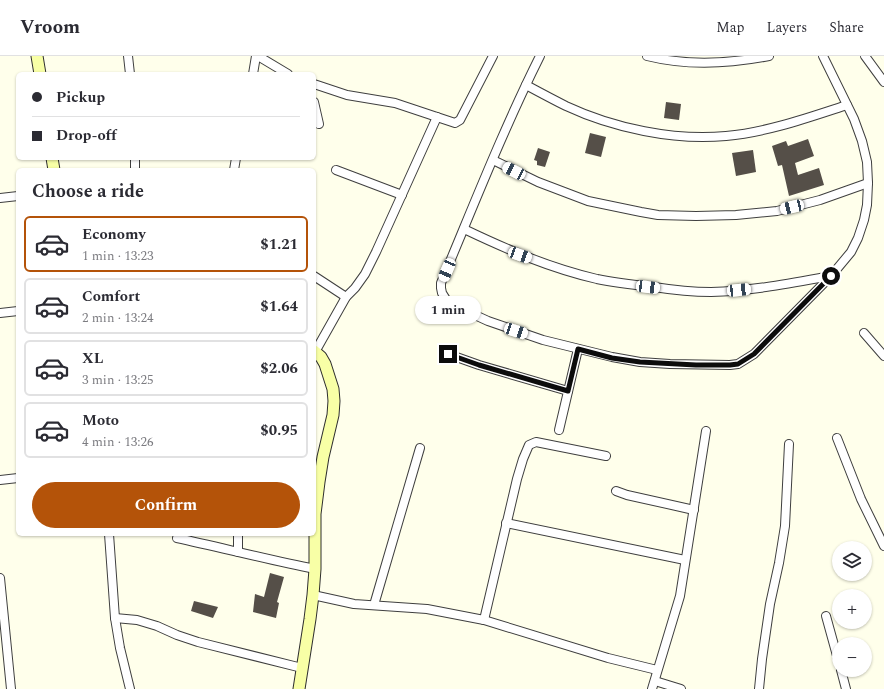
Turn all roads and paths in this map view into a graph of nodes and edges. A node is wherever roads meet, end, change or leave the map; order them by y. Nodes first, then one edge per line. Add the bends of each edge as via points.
1 (37, 56) edge
2 (128, 56) edge
3 (257, 56) edge
4 (493, 56) edge
5 (540, 56) edge
6 (647, 56) edge
7 (769, 56) edge
8 (823, 56) edge
9 (865, 56) edge
10 (40, 72) edge
11 (130, 72) edge
12 (253, 72) edge
13 (285, 72) edge
14 (884, 82) edge
15 (316, 85) edge
16 (526, 85) junction
17 (847, 105) junction
18 (316, 113) edge
19 (437, 117) junction
20 (318, 124) dead end
21 (493, 160) junction
22 (336, 170) dead end
23 (868, 183) junction
24 (402, 195) junction
25 (16, 196) edge
26 (0, 198) edge
27 (464, 229) junction
28 (831, 276) junction
29 (316, 277) edge
30 (346, 297) junction
31 (16, 311) edge
32 (0, 313) edge
33 (864, 334) dead end
34 (316, 349) edge
35 (578, 349) junction
36 (316, 352) edge
37 (448, 354) dead end
38 (884, 356) edge
39 (568, 391) junction
40 (559, 430) dead end
41 (706, 431) dead end
42 (837, 438) dead end
43 (789, 444) dead end
44 (420, 448) dead end
45 (606, 456) dead end
46 (16, 478) edge
47 (0, 480) edge
48 (616, 491) dead end
49 (316, 506) edge
50 (694, 510) junction
51 (506, 523) junction
52 (109, 536) edge
53 (238, 536) edge
54 (315, 536) edge
55 (177, 538) dead end
56 (884, 546) edge
57 (238, 552) junction
58 (685, 560) junction
59 (315, 569) junction
60 (0, 578) edge
61 (313, 595) junction
62 (374, 605) junction
63 (826, 616) dead end
64 (115, 618) junction
65 (484, 620) junction
66 (832, 638) edge
67 (302, 668) junction
68 (658, 670) junction
69 (843, 677) edge
70 (653, 685) edge
71 (11, 689) edge
72 (130, 689) edge
73 (299, 689) edge
74 (681, 689) edge
75 (759, 689) edge
76 (846, 689) edge

1 - 10 street
2 - 11 street
3 - 12 street
3 - 13 street
4 - 19 street via 460,120 455,123
5 - 16 street
6 - 7 street via 672,61 707,63
8 - 17 street
9 - 14 street
15 - 19 street via 347,95 395,103
16 - 17 street via 567,106 608,122 638,130 694,137 727,136 753,131 794,122
16 - 21 street
17 - 23 street via 862,141
18 - 20 street
19 - 24 street
21 - 23 street via 538,182 588,201 658,215 736,215 778,210 820,200
21 - 27 street
22 - 24 street
23 - 28 street via 867,205 858,238 852,252
24 - 30 street via 369,266
25 - 26 street
27 - 28 street via 545,264 598,279 644,286 693,292 726,291 777,286
27 - 35 street via 441,283 440,288 447,301 488,321
28 - 35 street via 754,354 738,364 640,362
29 - 30 street
30 - 34 street
31 - 32 street
33 - 38 street
35 - 39 street
36 - 49 street via 330,376 334,415 323,456
37 - 39 street
39 - 40 street
41 - 50 street
42 - 56 street via 861,499
43 - 75 street via 785,526 770,604
44 - 62 street
45 - 51 street via 536,442 530,445 520,468
46 - 47 street
48 - 50 street
50 - 58 street
51 - 58 street
51 - 65 street
52 - 64 street
53 - 57 street
54 - 59 street
55 - 57 street
57 - 59 street
58 - 68 street via 680,596
59 - 61 street
60 - 71 street
61 - 62 street via 354,604
61 - 67 street
62 - 65 street via 427,609
63 - 66 street
64 - 67 street via 137,620 198,642
64 - 72 street
65 - 68 street via 608,658
67 - 73 street
68 - 70 street
69 - 76 street
70 - 74 street

